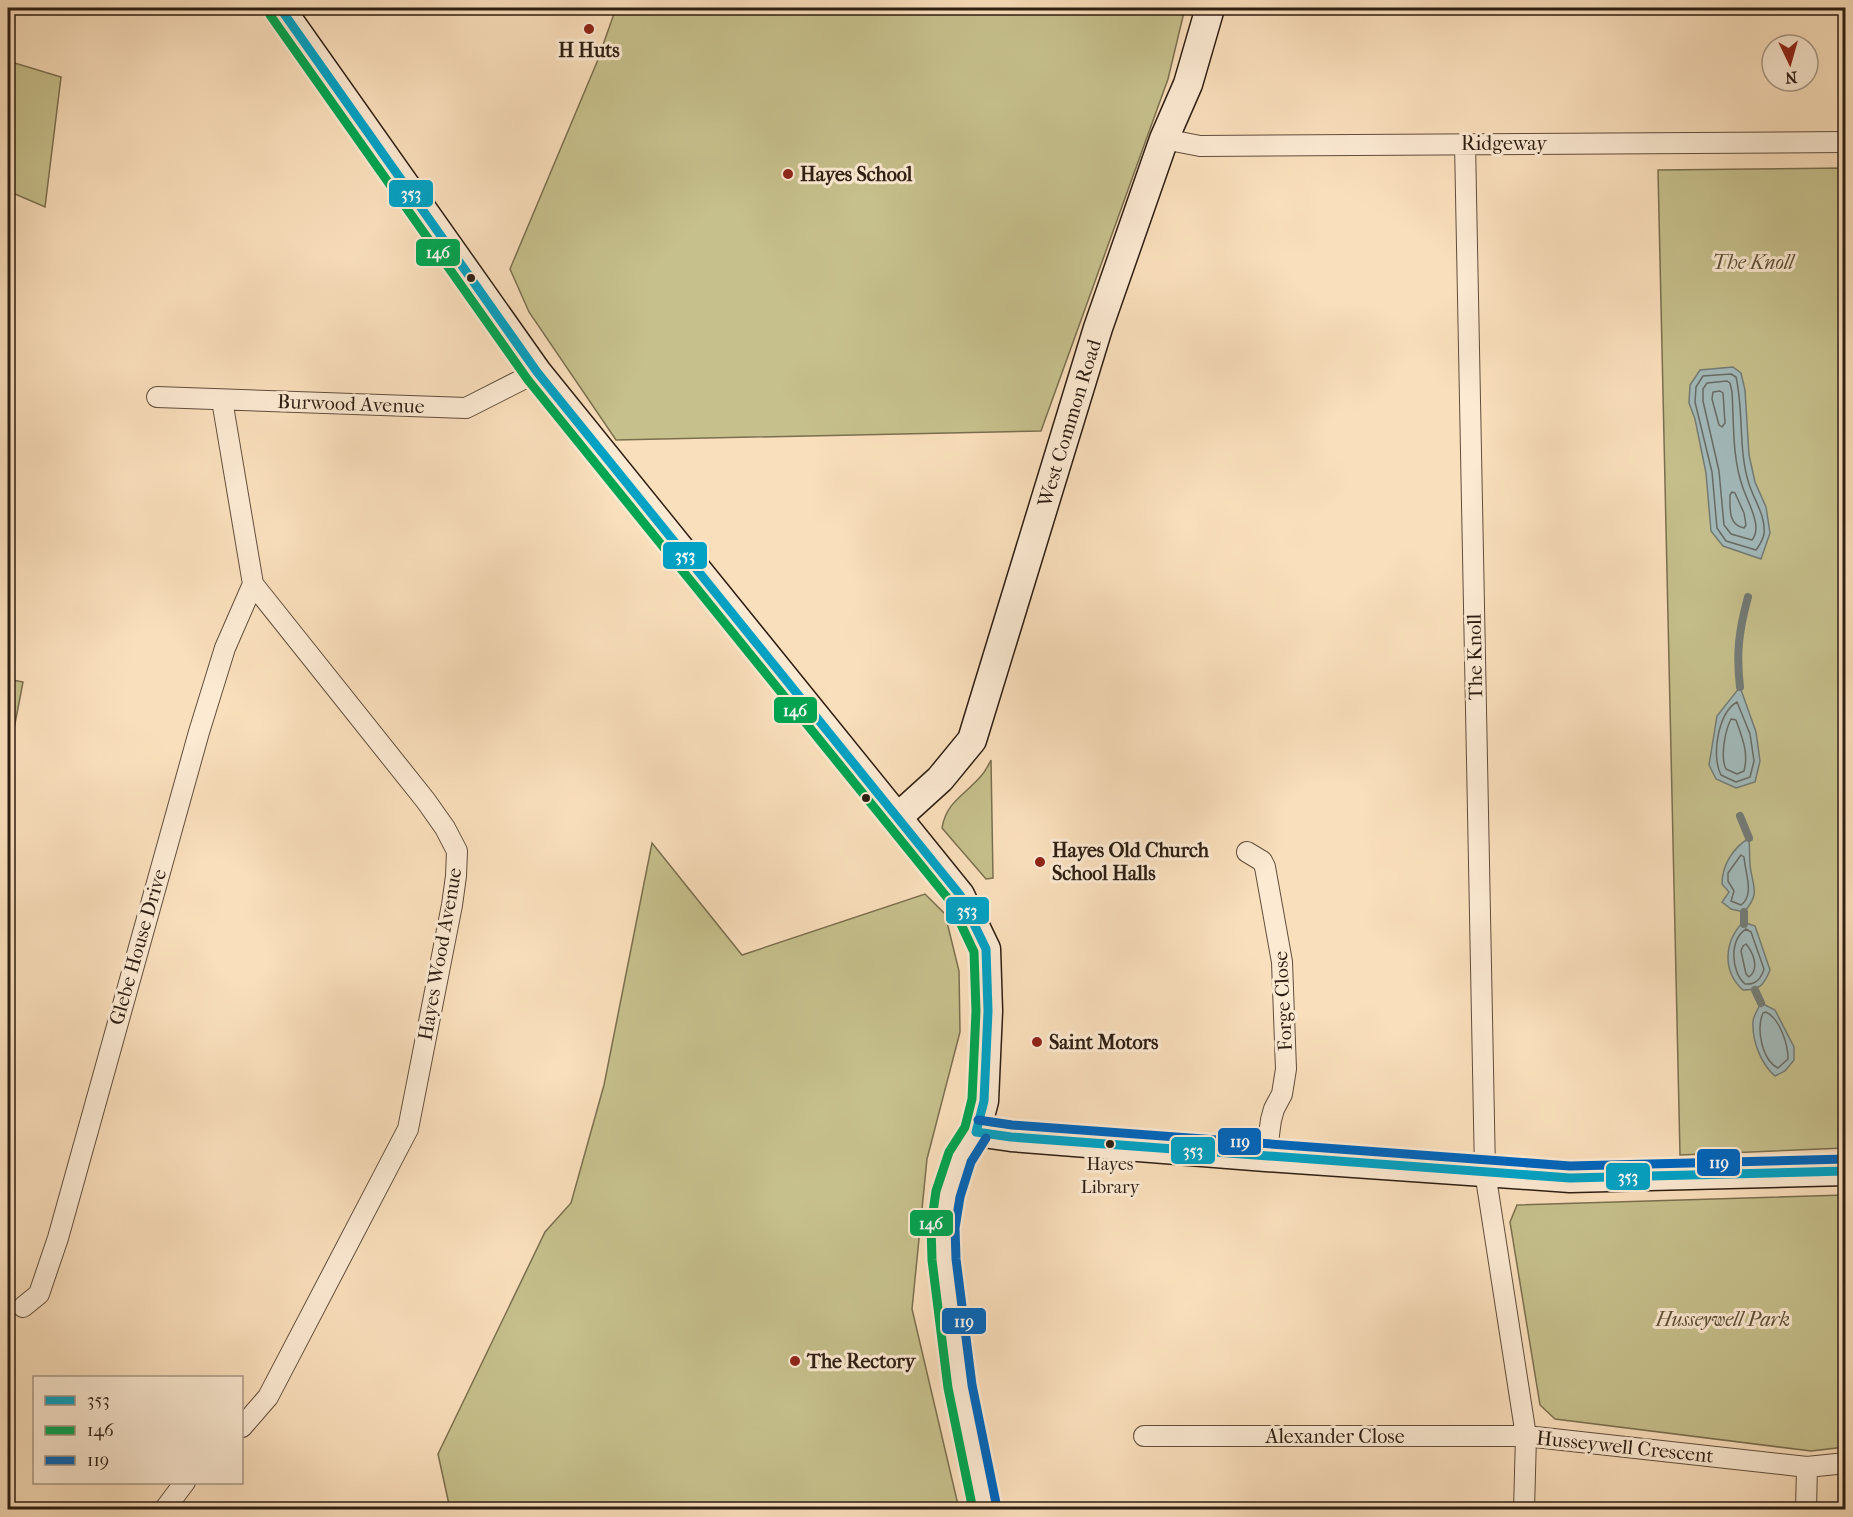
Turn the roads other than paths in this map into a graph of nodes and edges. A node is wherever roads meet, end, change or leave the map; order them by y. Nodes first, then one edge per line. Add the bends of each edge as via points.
1 (280, 8) edge
2 (1210, 8) edge
3 (1164, 139) junction
4 (1845, 142) edge
5 (1466, 143) junction
6 (537, 372) junction
7 (157, 397) dead end
8 (222, 400) junction
9 (253, 584) junction
10 (897, 818) junction
11 (1247, 852) dead end
12 (976, 1132) junction
13 (1266, 1157) junction
14 (1845, 1171) edge
15 (1485, 1172) junction
16 (23, 1307) dead end
17 (243, 1426) edge
18 (1144, 1436) dead end
19 (1526, 1436) junction
20 (1845, 1463) edge
21 (1807, 1467) junction
22 (183, 1484) edge
23 (164, 1509) edge
24 (985, 1509) edge
25 (1524, 1509) edge
26 (1806, 1509) edge

1 - 6 main road
2 - 3 main road, West Common Road via 1188,84
3 - 5 street, Ridgeway via 1200,146
3 - 10 main road, West Common Road via 1098,328 972,740 940,779
4 - 5 street, Ridgeway
5 - 15 street, The Knoll
6 - 8 street, Burwood Avenue via 466,408
6 - 10 main road
7 - 8 street, Burwood Avenue
8 - 9 street, Hayes Wood Avenue
9 - 16 street, Glebe House Drive via 225,648 199,732 58,1238 39,1294
9 - 17 street, Hayes Wood Avenue via 426,801 456,851 452,905 408,1129 268,1397
10 - 12 main road via 960,895 986,949 984,1101
11 - 13 street, Forge Close via 1265,867 1282,962 1285,1082 1271,1120
12 - 13 main road
12 - 24 main road via 960,1157 943,1227 960,1387
13 - 15 main road
14 - 15 main road via 1570,1178
15 - 19 street, Husseywell Crescent
18 - 19 street, Alexander Close
19 - 21 street, Husseywell Crescent
19 - 25 street
20 - 21 street, Husseywell Crescent
21 - 26 street
22 - 23 street

